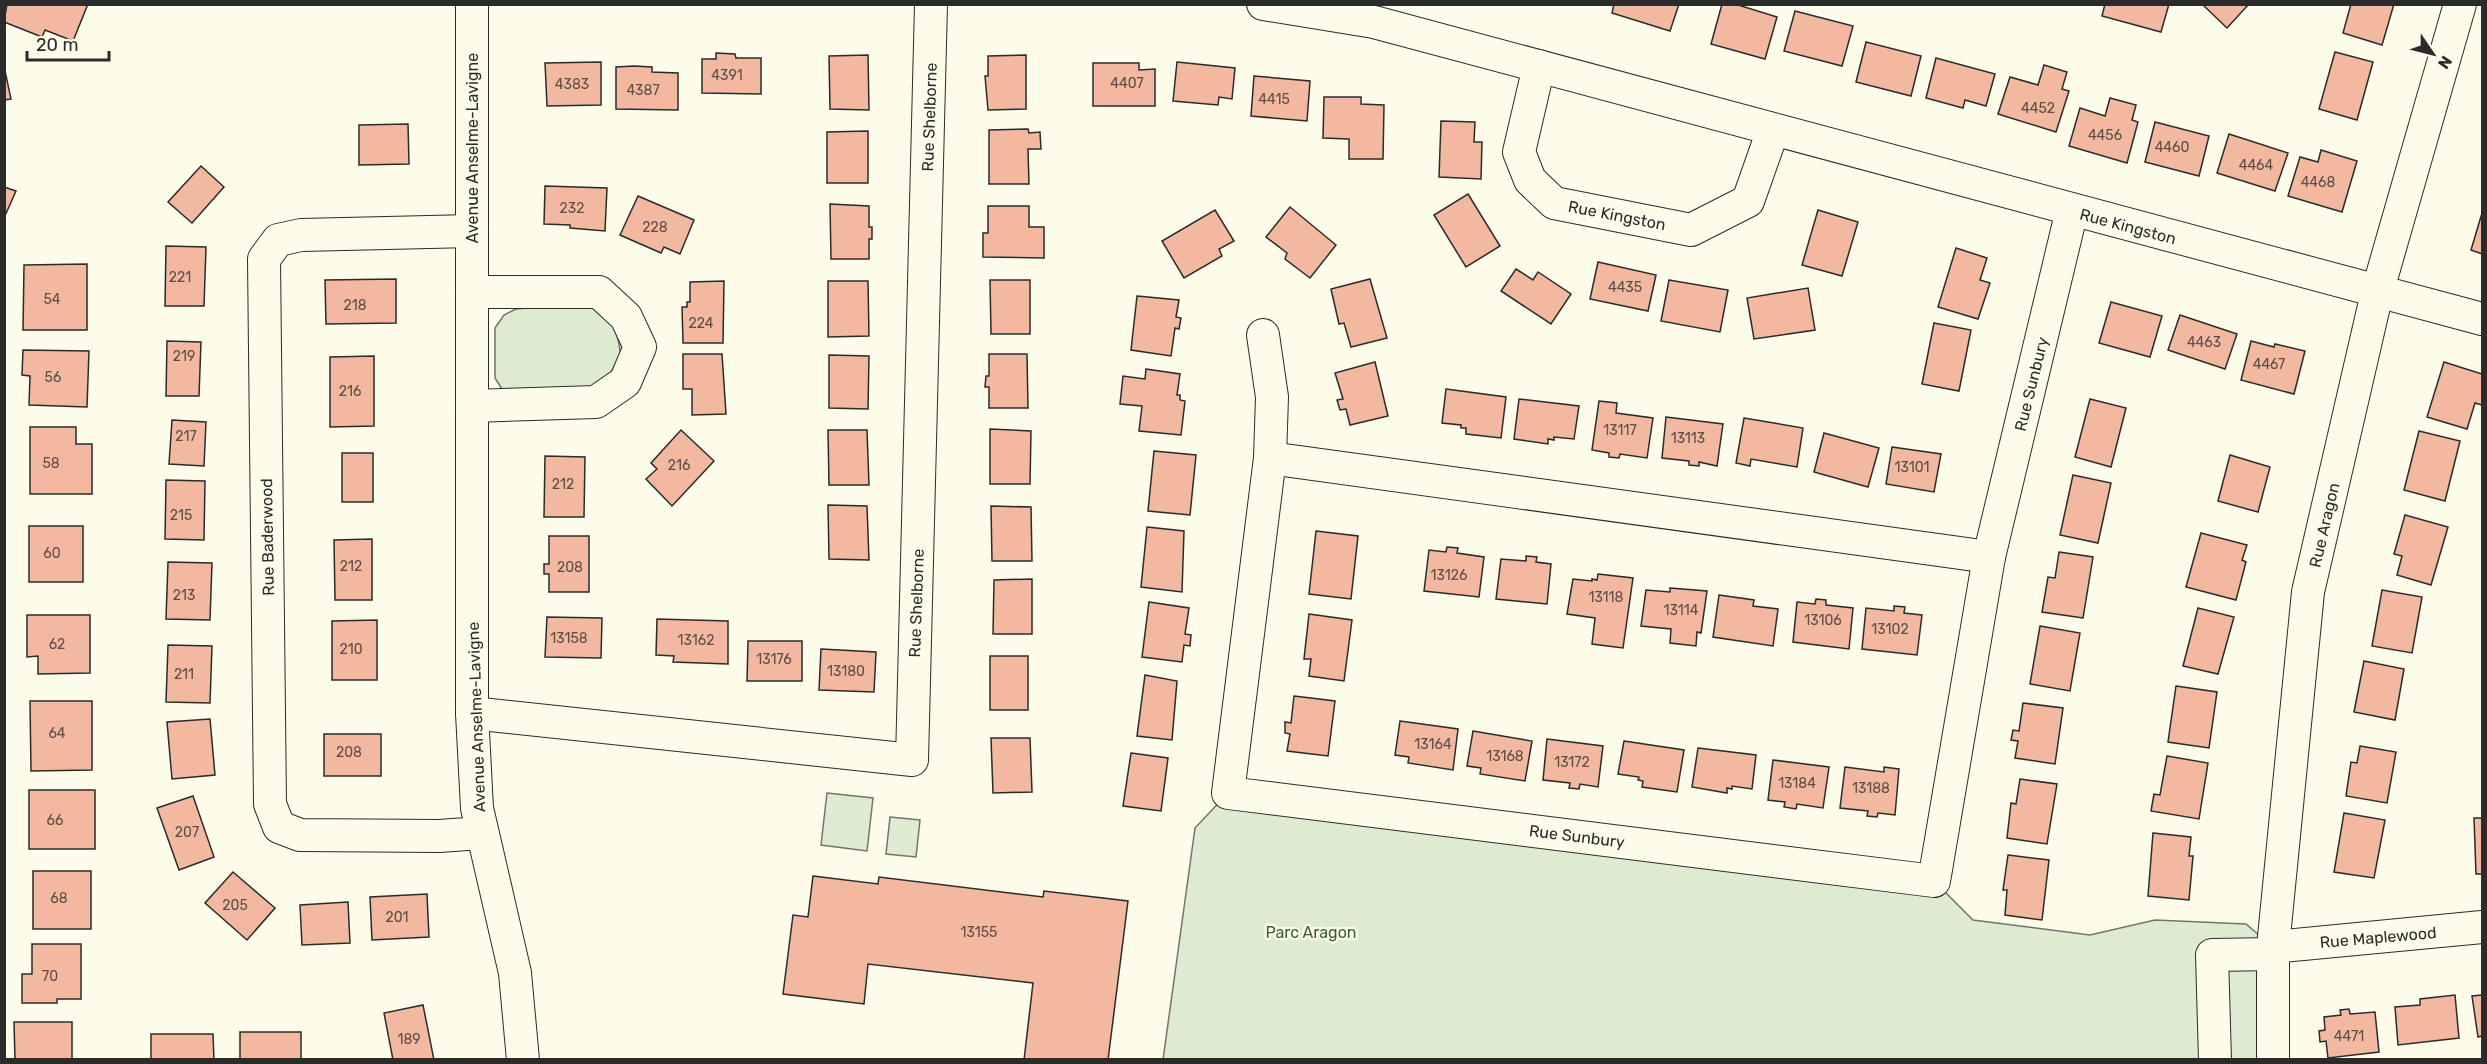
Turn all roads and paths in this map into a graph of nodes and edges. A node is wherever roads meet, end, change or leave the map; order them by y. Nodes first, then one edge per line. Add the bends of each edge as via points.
1 (472, 4) edge
2 (931, 4) edge
3 (1263, 4) edge
4 (2460, 4) edge
5 (1376, 13) edge
6 (1539, 66) junction
7 (1773, 130) junction
8 (2072, 210) junction
9 (472, 231) junction
10 (472, 292) junction
11 (2377, 293) junction
12 (2482, 320) edge
13 (1263, 335) dead end
14 (472, 406) junction
15 (1270, 458) junction
16 (1989, 557) junction
17 (472, 712) junction
18 (481, 833) junction
19 (2482, 927) edge
20 (2273, 950) junction
21 (523, 1059) edge
22 (2215, 1059) edge
23 (2273, 1059) edge

1 - 9 street, Avenue Anselme-Lavigne
2 - 17 street, Rue Shelborne via 912,760
3 - 5 street, Rue Kingston
4 - 11 street, Rue Aragon
5 - 6 street, Rue Kingston
6 - 7 street, Rue Kingston
6 - 7 street, Rue Kingston via 1519,152 1530,180 1554,203 1691,230 1748,201
7 - 8 street, Rue Kingston
8 - 11 street, Rue Kingston
8 - 16 street, Rue Sunbury
9 - 10 street, Avenue Anselme-Lavigne
9 - 18 street, Rue Baderwood via 301,235 278,240 264,259 270,804 279,826 300,835
10 - 14 street, Avenue Anselme-Lavigne
10 - 14 street via 599,292 626,317 640,347 625,382 596,402
11 - 12 street, Rue Kingston
11 - 20 street, Rue Aragon via 2308,592
13 - 15 street, Rue Sunbury via 1272,397
14 - 17 street, Avenue Anselme-Lavigne
15 - 16 street
15 - 16 street, Rue Sunbury via 1228,793 1934,881
17 - 18 street, Avenue Anselme-Lavigne
18 - 21 street, Avenue Anselme-Lavigne via 514,973
19 - 20 street, Rue Maplewood
20 - 22 street, Rue Maplewood via 2212,956
20 - 23 street, Rue Aragon

